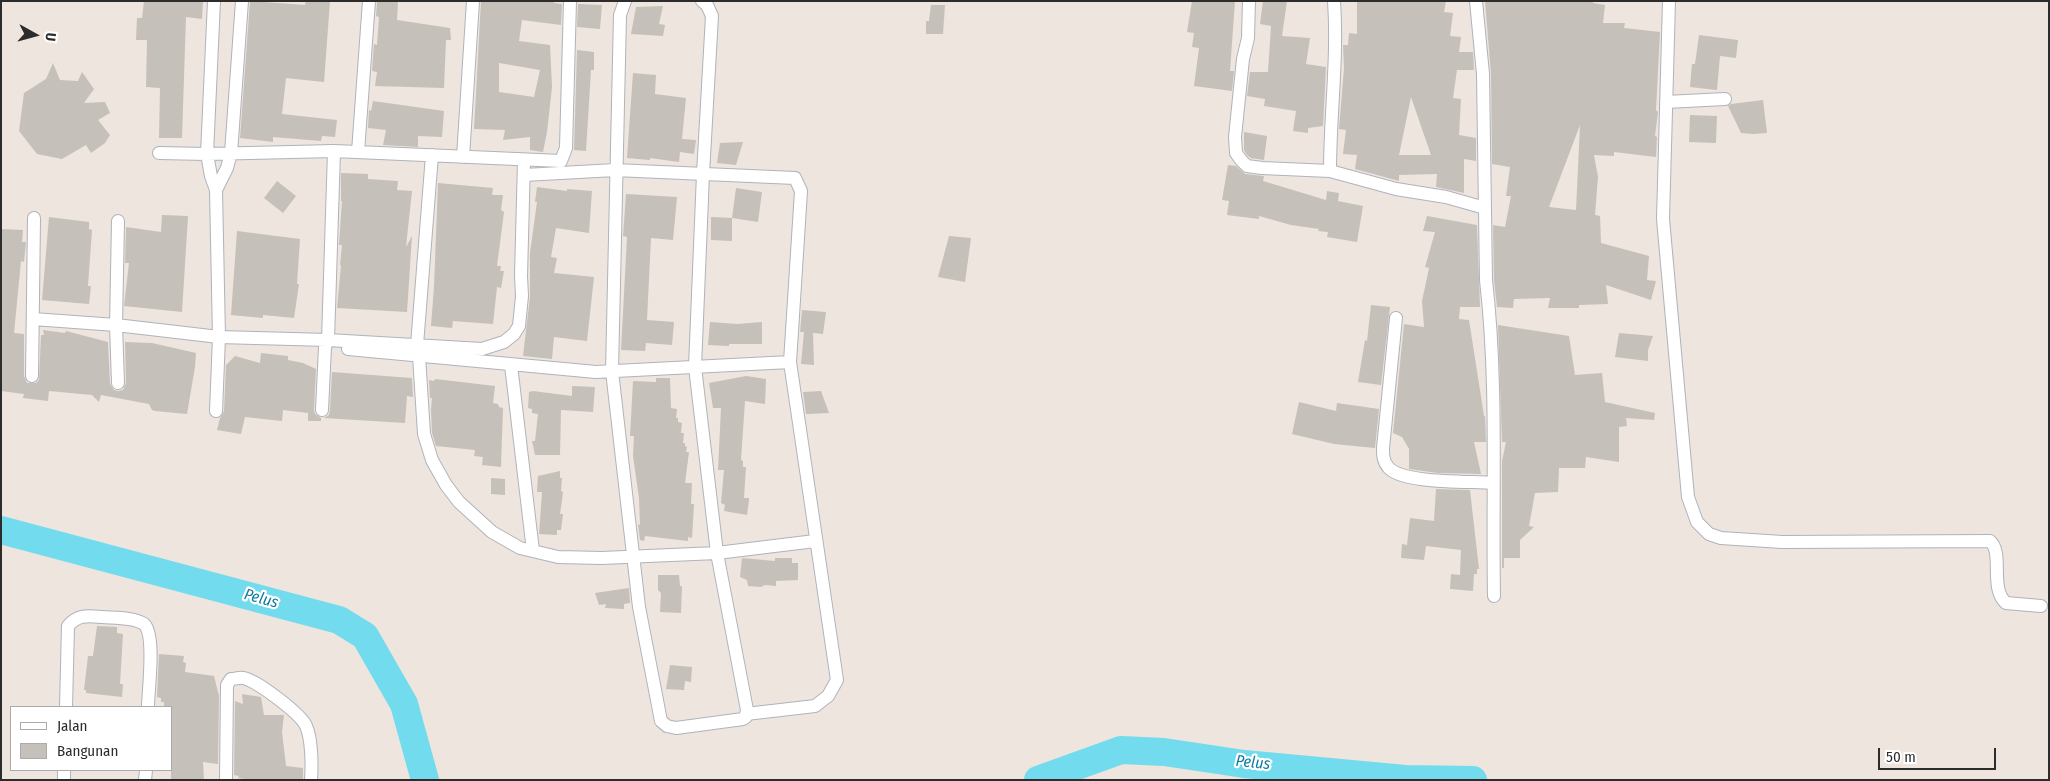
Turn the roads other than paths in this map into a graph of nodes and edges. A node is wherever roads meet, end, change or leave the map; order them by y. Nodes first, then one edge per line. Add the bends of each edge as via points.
1 (214, 1) edge
2 (242, 1) edge
3 (369, 1) edge
4 (473, 1) edge
5 (570, 1) edge
6 (625, 1) edge
7 (702, 1) edge
8 (1248, 1) edge
9 (1334, 1) edge
10 (1476, 1) edge
11 (1669, 1) edge
12 (1725, 99) dead end
13 (1666, 102) junction
14 (334, 151) junction
15 (358, 152) junction
16 (159, 153) dead end
17 (231, 153) junction
18 (207, 154) junction
19 (432, 155) junction
20 (463, 157) junction
21 (524, 160) junction
22 (615, 170) junction
23 (1330, 171) junction
24 (703, 174) junction
25 (524, 175) junction
26 (216, 190) junction
27 (1485, 208) junction
28 (34, 218) dead end
29 (118, 221) dead end
30 (1396, 318) dead end
31 (33, 319) junction
32 (116, 325) junction
33 (219, 337) junction
34 (327, 344) junction
35 (418, 350) junction
36 (790, 362) junction
37 (511, 364) junction
38 (695, 367) junction
39 (612, 372) junction
40 (32, 376) dead end
41 (118, 383) dead end
42 (322, 410) dead end
43 (216, 411) dead end
44 (1493, 482) junction
45 (815, 541) junction
46 (533, 551) junction
47 (716, 553) junction
48 (633, 557) junction
49 (1494, 596) dead end
50 (2041, 606) dead end
51 (66, 706) edge
52 (148, 706) edge
53 (746, 714) junction
54 (226, 780) edge
55 (311, 780) edge

1 - 18 street
2 - 17 street
3 - 15 street
4 - 20 street
5 - 21 street via 566,148 561,161
6 - 22 street via 620,15
7 - 24 street via 712,16
8 - 23 street via 1248,38 1243,58 1236,153 1247,166
9 - 23 street via 1336,28
10 - 27 street via 1483,74
11 - 13 street
12 - 13 street
13 - 50 street via 1663,219 1688,497 1697,522 1710,534 1721,538 1782,542 1990,541 1995,548 2002,599 2006,603
14 - 15 street
14 - 17 street
14 - 34 street
15 - 19 street
16 - 18 street
17 - 18 street
17 - 26 street
18 - 26 street
19 - 20 street
19 - 35 street
20 - 21 street
21 - 25 street
22 - 24 street
22 - 25 street
22 - 39 street
23 - 27 street
24 - 36 street via 795,178 798,181 802,191
24 - 38 street
25 - 35 street via 522,311 519,326 504,342 482,349
26 - 33 street
27 - 44 street via 1495,431
28 - 31 street
29 - 32 street
30 - 44 street via 1383,448 1388,468 1401,476 1428,480
31 - 32 street
31 - 40 street
32 - 33 street
32 - 41 street
33 - 34 street
33 - 43 street
34 - 35 street
34 - 42 street
35 - 37 street
35 - 46 street via 424,434 432,460 446,485 459,502 492,532 520,548
36 - 38 street
36 - 45 street
37 - 39 street
37 - 46 street
38 - 39 street
38 - 47 street
39 - 48 street
44 - 49 street
45 - 47 street
45 - 53 street via 837,680 828,696 815,706
46 - 48 street via 558,557
47 - 48 street
47 - 53 street
48 - 53 street via 639,607 661,721 676,728 743,719
51 - 52 street via 68,626 78,616 128,619 143,624 148,630
54 - 55 street via 227,685 231,679 243,678 293,710 304,722 308,734

